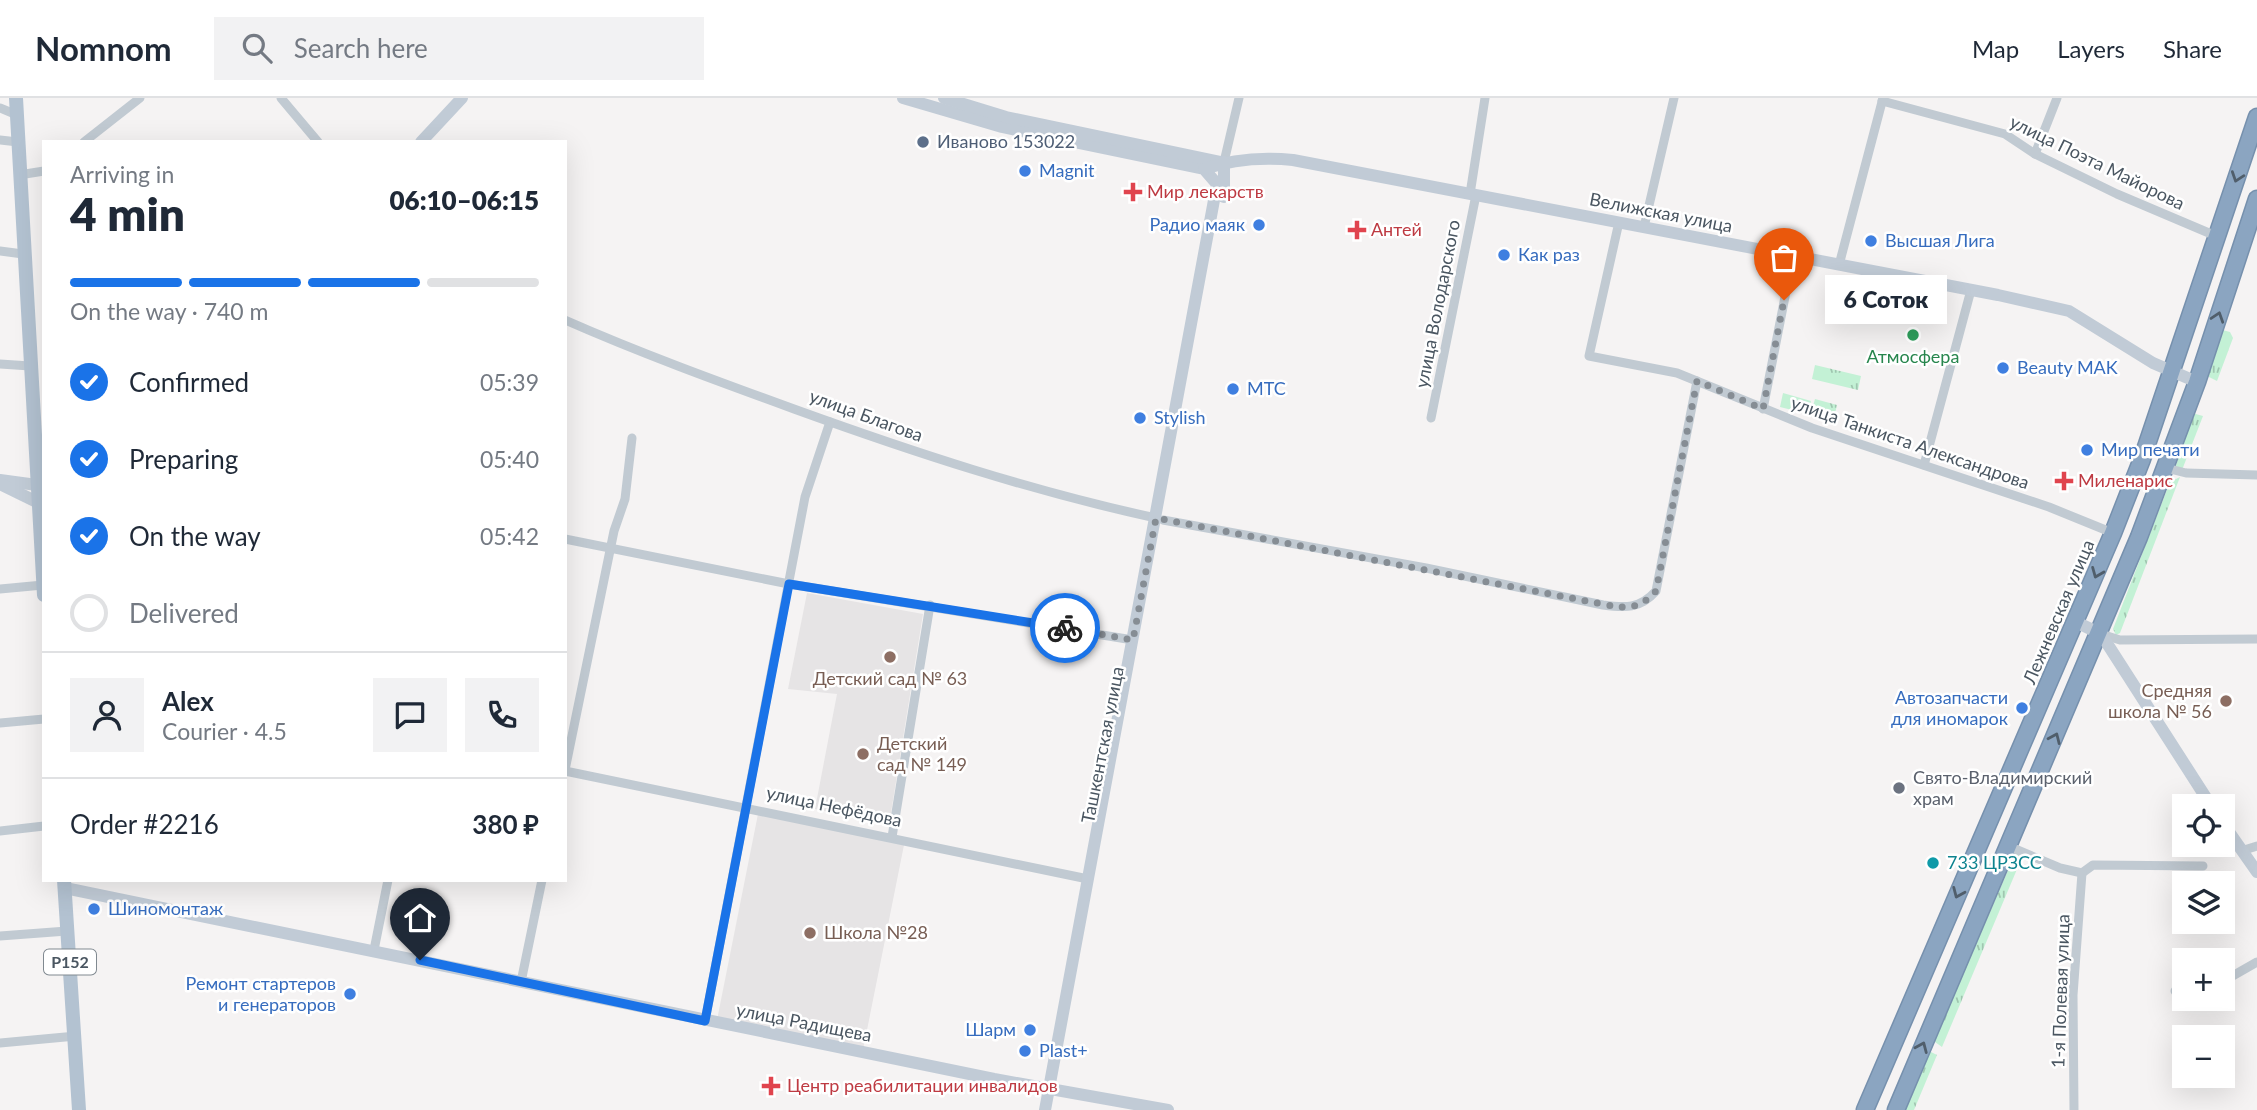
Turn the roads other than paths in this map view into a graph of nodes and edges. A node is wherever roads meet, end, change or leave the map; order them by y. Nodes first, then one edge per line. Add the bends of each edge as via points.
1 (16, 98) edge
2 (140, 98) edge
3 (281, 98) edge
4 (462, 98) edge
5 (903, 98) edge
6 (944, 98) edge
7 (1239, 98) edge
8 (1485, 98) edge
9 (1674, 98) edge
10 (2057, 98) edge
11 (1882, 99) edge
12 (0, 107) edge
13 (17, 115) junction
14 (2257, 117) edge
15 (0, 140) edge
16 (87, 140) edge
17 (316, 140) edge
18 (423, 140) edge
19 (18, 142) junction
20 (2035, 154) junction
21 (1213, 164) junction
22 (42, 171) edge
23 (19, 176) junction
24 (1221, 186) junction
25 (1473, 194) junction
26 (2257, 199) edge
27 (1619, 222) junction
28 (1644, 227) junction
29 (2217, 236) junction
30 (0, 251) edge
31 (23, 254) junction
32 (1793, 256) junction
33 (1839, 265) junction
34 (1971, 290) junction
35 (567, 321) edge
36 (0, 364) edge
37 (30, 366) junction
38 (2172, 372) junction
39 (1697, 381) junction
40 (2197, 382) junction
41 (1763, 409) junction
42 (1431, 418) dead end
43 (830, 422) junction
44 (632, 438) dead end
45 (1924, 465) junction
46 (2166, 468) junction
47 (2257, 475) edge
48 (0, 482) edge
49 (41, 486) edge
50 (42, 503) edge
51 (1159, 519) junction
52 (2113, 533) junction
53 (567, 539) edge
54 (611, 549) junction
55 (789, 584) junction
56 (42, 585) edge
57 (0, 589) edge
58 (930, 605) junction
59 (2076, 622) junction
60 (2101, 634) junction
61 (2257, 639) edge
62 (1136, 641) junction
63 (42, 719) edge
64 (0, 723) edge
65 (567, 760) edge
66 (567, 770) edge
67 (2204, 794) edge
68 (746, 807) junction
69 (42, 826) edge
70 (0, 831) edge
71 (892, 837) junction
72 (2235, 841) edge
73 (2008, 846) junction
74 (2257, 846) edge
75 (2241, 850) junction
76 (2203, 866) dead end
77 (2257, 872) edge
78 (2082, 873) junction
79 (1092, 880) junction
80 (388, 882) edge
81 (542, 882) edge
82 (64, 884) edge
83 (68, 931) junction
84 (0, 936) edge
85 (374, 950) junction
86 (2257, 962) edge
87 (2235, 975) edge
88 (521, 982) junction
89 (705, 1021) junction
90 (76, 1036) junction
91 (0, 1042) edge
92 (1053, 1090) junction
93 (79, 1110) edge
94 (1045, 1110) edge
95 (1052, 1110) edge
96 (1168, 1110) edge
97 (1865, 1110) edge
98 (1896, 1110) edge
99 (2074, 1110) edge

1 - 13 main road
2 - 16 street
3 - 17 street
4 - 18 main road
5 - 21 main road, Велижская улица via 1002,127
6 - 21 main road, Велижская улица via 1006,117
7 - 21 street, Ташкентская улица
8 - 25 street, улица Володарского
9 - 28 street
10 - 20 street
11 - 20 street, улица Поэта Майорова via 2005,134
11 - 33 street
12 - 13 street
13 - 19 main road
14 -> 29 highway, Лежневская улица
15 - 19 street
19 - 23 main road
20 - 29 street, улица Поэта Майорова
21 - 24 main road, Ташкентская улица
21 - 24 main road
21 - 25 main road, Велижская улица via 1293,160
22 - 23 street
23 - 31 main road
24 - 51 main road, Ташкентская улица
25 - 27 main road, Велижская улица
25 - 42 street, улица Володарского
40 -> 26 highway
27 - 28 main road, Велижская улица
27 - 39 street, улица Танкиста Александрова via 1589,356
28 - 32 main road, Велижская улица
29 - 38 highway, Лежневская улица
30 - 31 street
31 - 37 main road
32 - 33 main road, Велижская улица
32 - 41 street
33 - 34 main road, Велижская улица
34 - 38 main road, Велижская улица via 2069,312
34 - 45 street
35 - 43 street, улица Благова
36 - 37 street
37 - 49 main road
38 - 40 main road, Велижская улица
38 - 52 highway, Лежневская улица
39 - 41 street, улица Танкиста Александрова
39 - 51 street, улица Благова via 1656,591 1632,608
40 - 46 highway
41 - 45 street, улица Танкиста Александрова
43 - 51 street, улица Благова via 1010,483
43 - 55 street via 806,497
44 - 54 street via 625,499
45 - 52 street, улица Танкиста Александрова
46 - 47 street
46 - 60 highway
48 - 49 main road
48 - 50 main road
49 - 50 main road
51 - 62 main road, Ташкентская улица
52 -> 59 highway, Лежневская улица
53 - 54 street
54 - 55 street
54 - 65 street
55 - 58 street
55 - 68 street
56 - 57 street
58 - 62 street
58 - 71 street
59 - 60 main road
59 -> 97 highway, Лежневская улица
60 - 61 street via 2120,640
60 - 67 main road
73 -> 60 highway
62 - 79 main road, Ташкентская улица
63 - 64 street
66 - 68 street, улица Нефёдова
68 - 71 street, улица Нефёдова
68 - 89 street
69 - 70 street
71 - 79 street, улица Нефёдова
72 - 75 main road
73 - 78 street
98 -> 73 highway
74 - 75 street
75 - 77 main road
76 - 78 street via 2092,865
78 - 99 street, 1-я Полевая улица via 2073,995
79 - 92 main road, Ташкентская улица
80 - 85 street
81 - 88 street
82 - 83 main road, Р152
82 - 85 main road, улица Радищева
83 - 84 street
83 - 90 main road, Р152
85 - 88 main road, улица Радищева
86 - 87 street
88 - 89 main road, улица Радищева
89 - 92 main road, улица Радищева
90 - 91 street
90 - 93 main road, Р152
92 - 94 main road, Ташкентская улица
92 - 95 main road, Ташкентская улица
92 - 96 main road, улица Радищева

